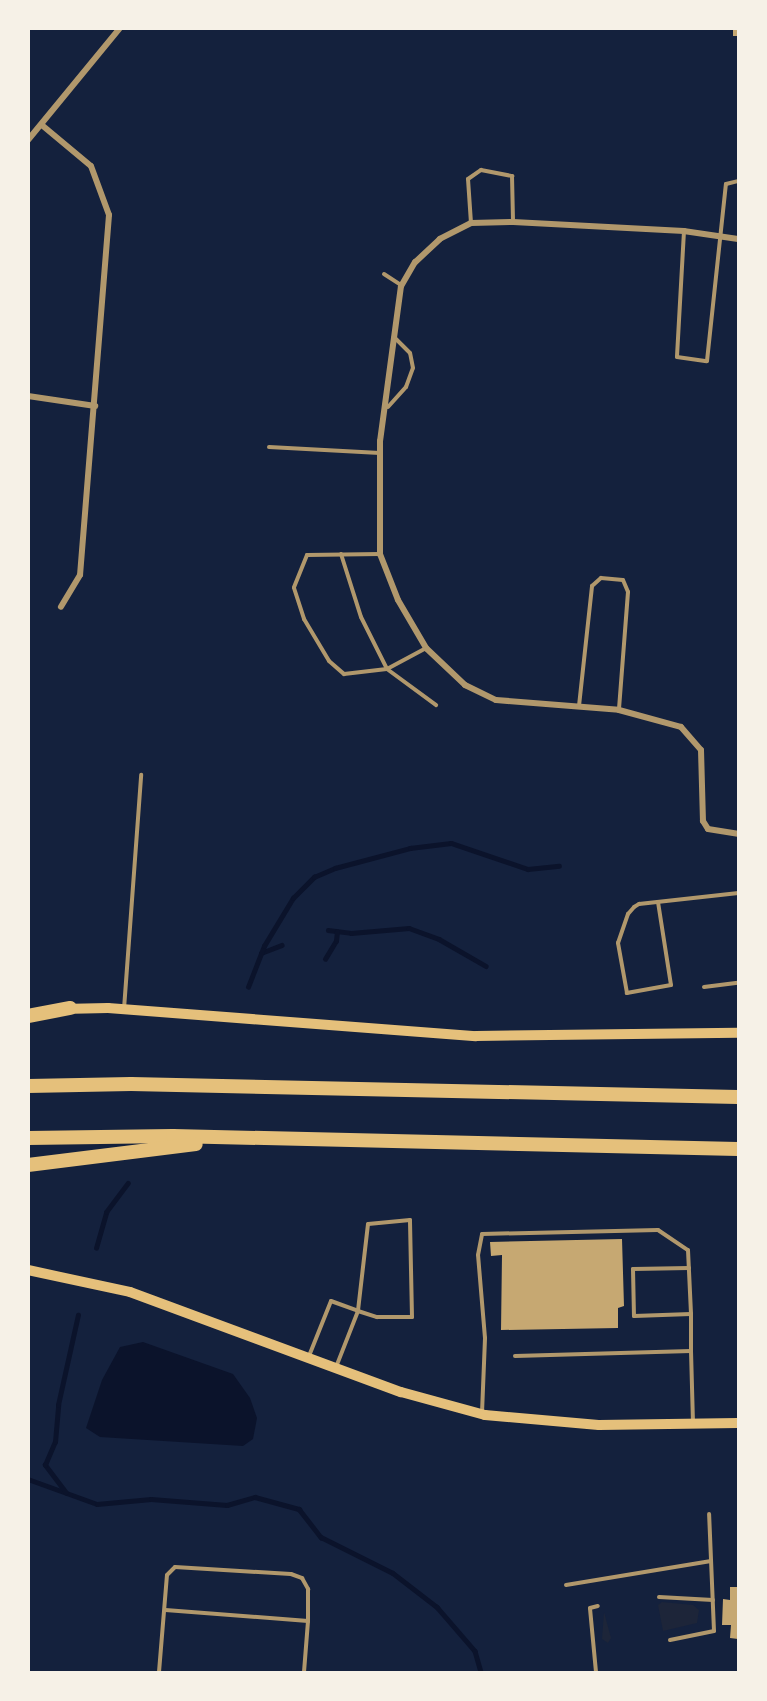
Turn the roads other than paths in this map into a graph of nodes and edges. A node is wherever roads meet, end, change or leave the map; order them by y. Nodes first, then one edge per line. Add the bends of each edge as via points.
1 (120, 28) edge
2 (43, 126) junction
3 (28, 140) edge
4 (738, 181) edge
5 (513, 222) junction
6 (471, 223) junction
7 (684, 231) junction
8 (719, 235) junction
9 (738, 239) edge
10 (384, 274) dead end
11 (401, 286) junction
12 (394, 338) junction
13 (28, 396) edge
14 (95, 406) junction
15 (388, 407) junction
16 (269, 447) dead end
17 (380, 453) junction
18 (341, 554) junction
19 (380, 554) junction
20 (61, 607) dead end
21 (426, 648) junction
22 (387, 669) junction
23 (436, 705) dead end
24 (579, 706) junction
25 (619, 710) junction
26 (141, 775) dead end
27 (738, 834) edge
28 (738, 893) edge
29 (658, 902) junction
30 (738, 983) edge
31 (704, 987) dead end
32 (70, 1008) junction
33 (28, 1009) edge
34 (124, 1010) junction
35 (28, 1016) edge
36 (738, 1033) edge
37 (28, 1086) edge
38 (738, 1097) edge
39 (28, 1138) edge
40 (248, 1138) junction
41 (738, 1149) edge
42 (28, 1165) edge
43 (689, 1268) junction
44 (28, 1270) edge
45 (358, 1311) junction
46 (691, 1314) junction
47 (691, 1351) junction
48 (515, 1356) dead end
49 (308, 1358) junction
50 (336, 1368) junction
51 (482, 1414) junction
52 (738, 1423) edge
53 (693, 1424) junction
54 (709, 1514) dead end
55 (711, 1561) junction
56 (566, 1585) dead end
57 (659, 1597) dead end
58 (713, 1600) junction
59 (598, 1606) dead end
60 (165, 1610) junction
61 (308, 1621) junction
62 (670, 1640) dead end
63 (159, 1672) edge
64 (304, 1672) edge
65 (596, 1672) edge

1 - 2 street
2 - 3 street
2 - 14 street via 90,166 109,215
4 - 8 lane via 726,184
5 - 6 street
5 - 6 lane via 512,176 481,170 468,179
5 - 7 street
6 - 11 street via 432,247 416,262
7 - 8 street
7 - 8 lane via 676,357 707,361
8 - 9 street
10 - 11 lane
11 - 12 street
12 - 15 street
12 - 15 lane via 410,353 413,368 406,387
13 - 14 street
14 - 20 street via 80,575
15 - 17 street
16 - 17 lane
17 - 19 street
18 - 19 lane
18 - 22 lane via 361,617
18 - 22 lane via 307,555 294,588 304,619 329,661 344,674
19 - 21 street via 398,600
21 - 22 lane
21 - 24 street via 465,685 496,699
22 - 23 lane
24 - 25 street
24 - 25 lane via 592,586 601,578 623,580 628,592
25 - 27 street via 681,727 701,750 703,821 708,828
26 - 34 lane
28 - 29 lane
29 - 29 lane via 634,907 620,933 627,993 671,985
30 - 31 lane
32 - 33 main road
32 - 34 main road
32 - 35 highway
34 - 36 main road via 476,1036
37 - 38 highway via 142,1084
39 - 40 highway
40 - 41 highway
40 - 42 highway
43 - 46 lane
43 - 46 lane via 633,1269 634,1316
43 - 51 lane via 688,1250 658,1230 482,1233 478,1254 485,1350
44 - 49 main road via 130,1292
45 - 45 lane via 368,1224 410,1220 412,1317 377,1317
45 - 49 lane via 331,1301
45 - 50 lane
46 - 47 lane
47 - 48 lane
47 - 53 lane
49 - 50 main road
50 - 51 main road
51 - 53 main road via 547,1423
52 - 53 main road
54 - 55 lane
55 - 56 lane
55 - 58 lane
57 - 58 lane
58 - 62 lane via 714,1631
59 - 65 lane via 590,1608
60 - 61 lane
60 - 61 lane via 167,1575 175,1567 291,1574 302,1578 308,1589
60 - 63 lane
61 - 64 lane

